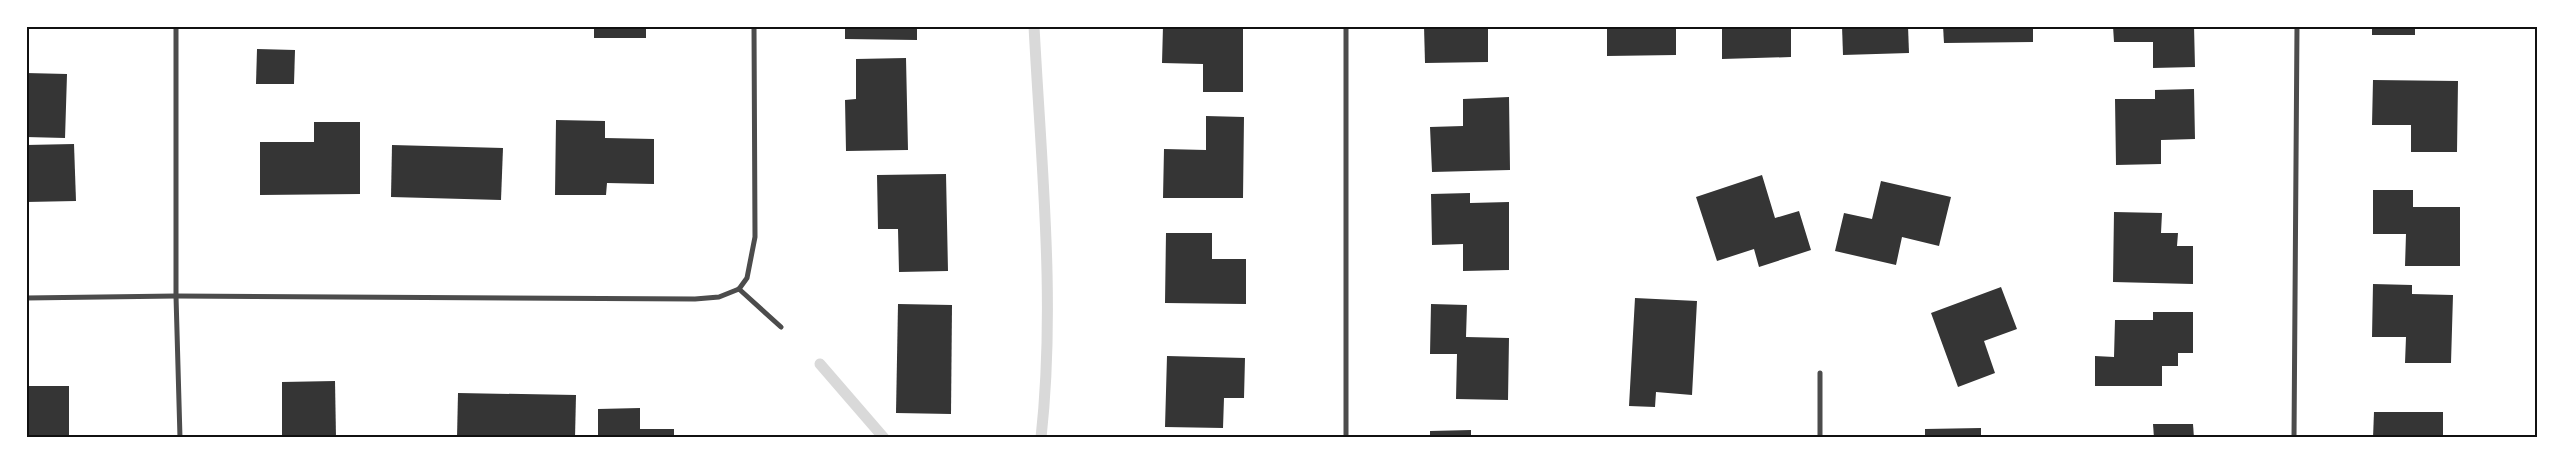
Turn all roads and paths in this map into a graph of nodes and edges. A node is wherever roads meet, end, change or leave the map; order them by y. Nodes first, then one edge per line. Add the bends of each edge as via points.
1 (176, 26) edge
2 (754, 26) edge
3 (1346, 26) edge
4 (2297, 26) edge
5 (739, 289) junction
6 (176, 296) junction
7 (26, 298) edge
8 (781, 327) dead end
9 (1820, 373) dead end
10 (180, 438) edge
11 (1346, 438) edge
12 (1820, 438) edge
13 (2294, 438) edge

1 - 6 street
2 - 5 street via 755,238 747,278
3 - 11 street
4 - 13 street
5 - 6 street via 695,299
5 - 8 street
6 - 7 street
6 - 10 street
9 - 12 street

